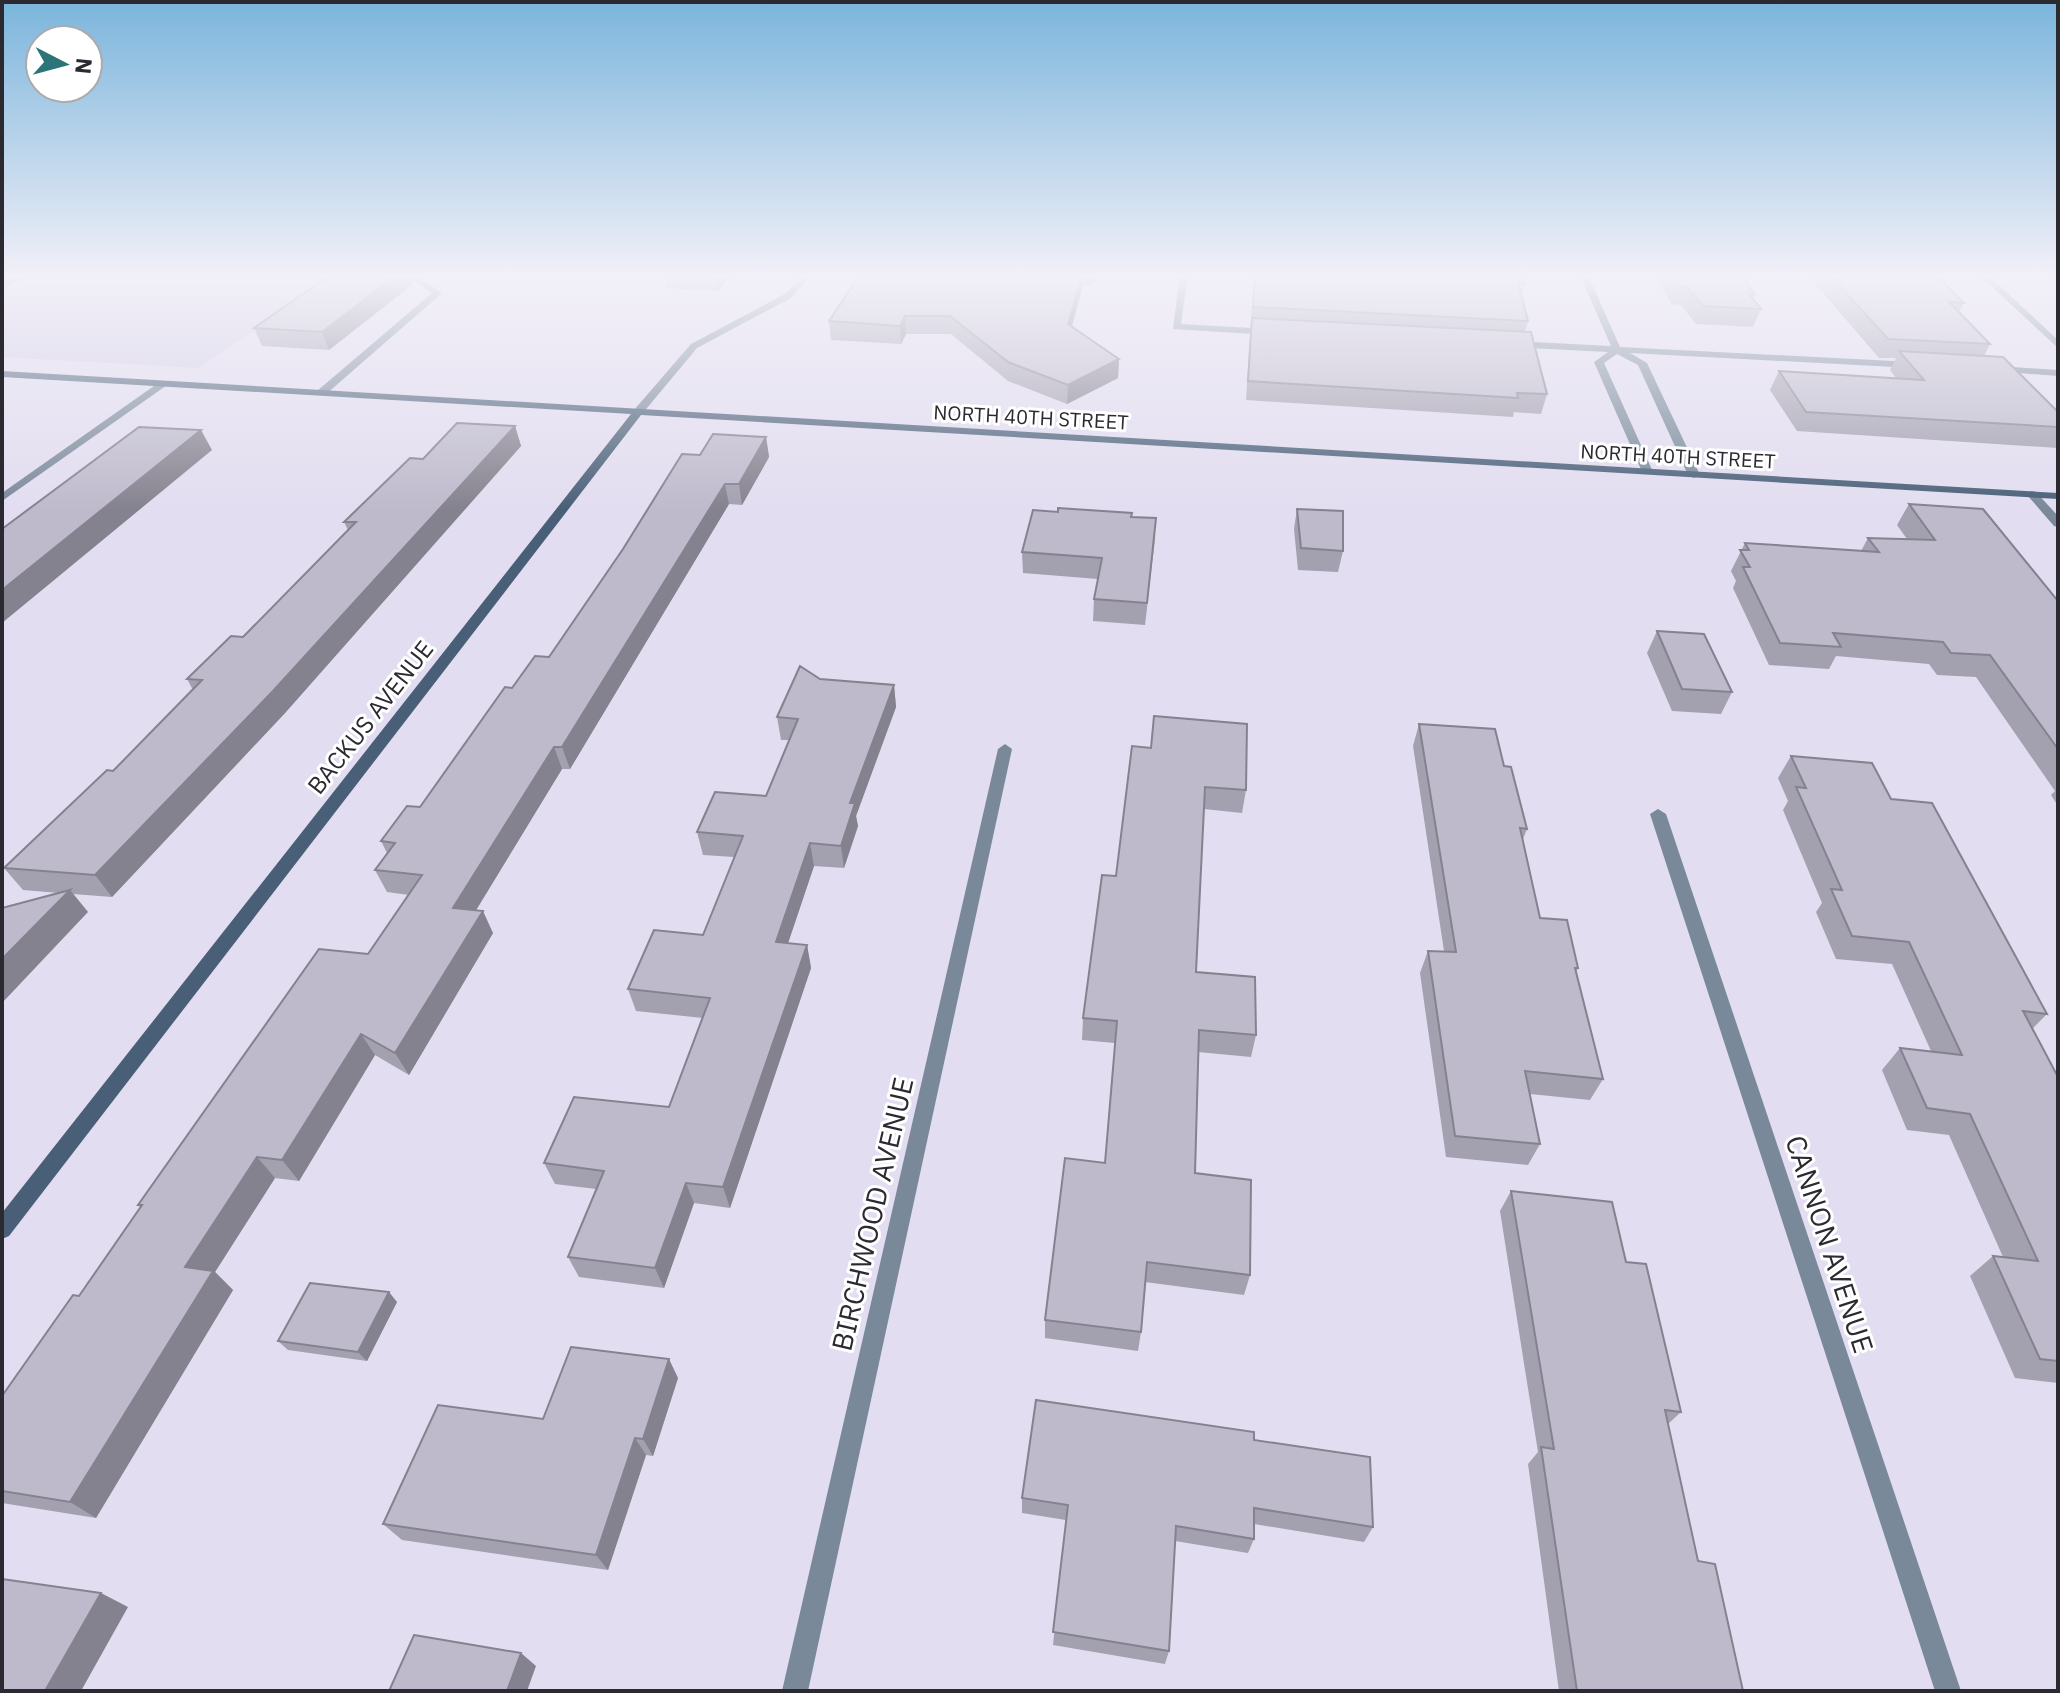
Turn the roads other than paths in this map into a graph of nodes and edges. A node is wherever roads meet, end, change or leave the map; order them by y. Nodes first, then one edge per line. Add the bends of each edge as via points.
1 (369, 352) edge
2 (689, 352) edge
3 (1614, 352) edge
4 (1621, 352) edge
5 (1657, 352) edge
6 (1932, 366) edge
7 (1979, 369) edge
8 (2058, 373) edge
9 (2, 374) edge
10 (165, 383) junction
11 (321, 393) junction
12 (638, 412) junction
13 (1647, 472) junction
14 (1694, 475) junction
15 (2032, 494) junction
16 (2058, 496) edge
17 (2, 498) edge
18 (2058, 523) edge
19 (1005, 749) dead end
20 (1658, 814) dead end
21 (2, 1229) edge
22 (795, 1691) edge
23 (1948, 1691) edge

1 - 11 street
2 - 12 street, BACKUS AVENUE
3 - 13 street via 1599,362
4 - 14 street via 1642,363
5 - 6 street
7 - 8 street
9 - 10 street, NORTH 40TH STREET
10 - 11 street, NORTH 40TH STREET
10 - 17 street
11 - 12 street, NORTH 40TH STREET
12 - 13 street, NORTH 40TH STREET
12 - 21 street, BACKUS AVENUE
13 - 14 street, NORTH 40TH STREET
14 - 15 street, NORTH 40TH STREET
15 - 16 street, NORTH 40TH STREET
15 - 18 street
19 - 22 street, BIRCHWOOD AVENUE
20 - 23 street, CANNON AVENUE

